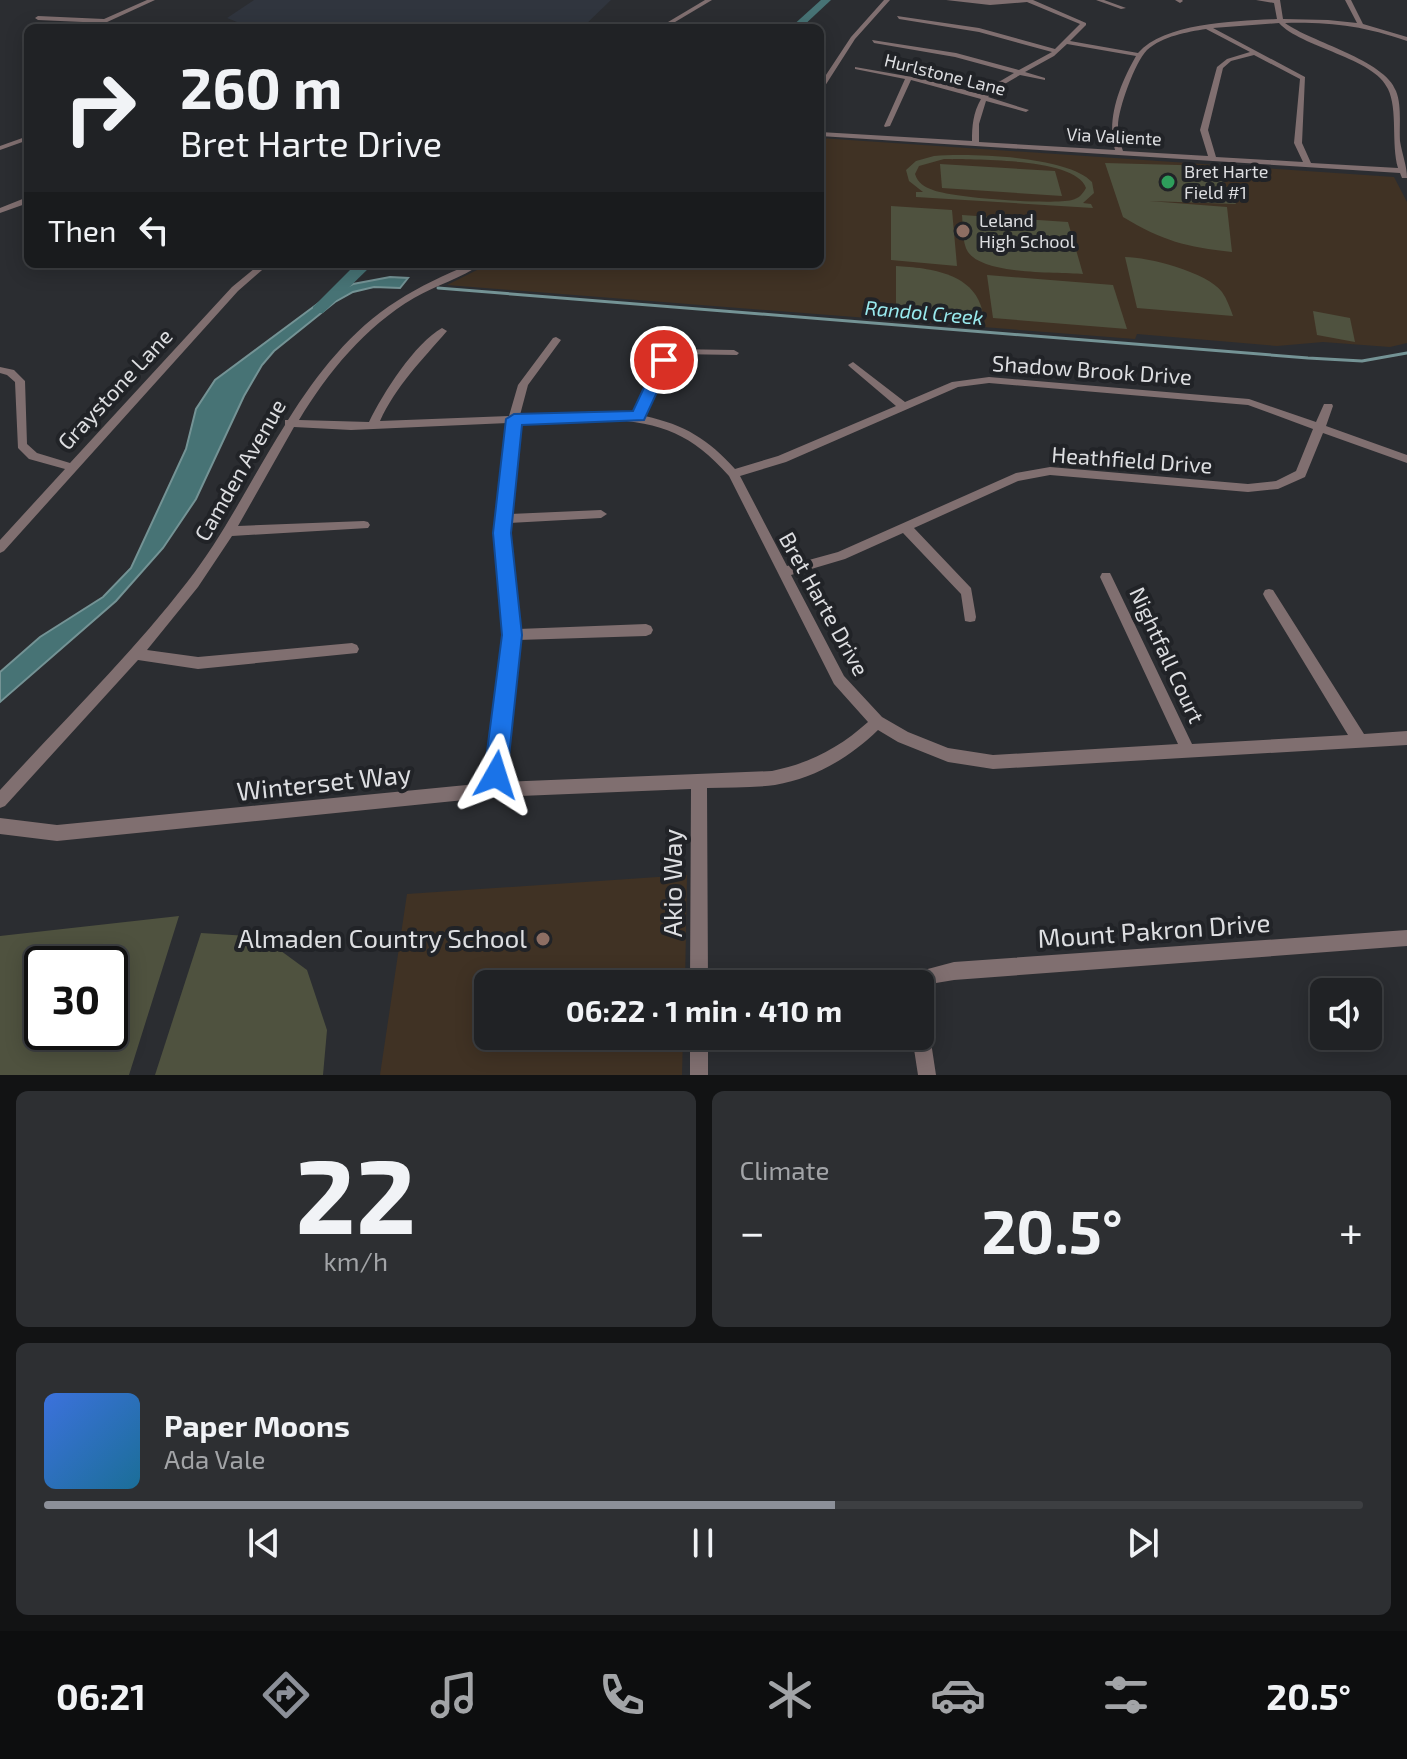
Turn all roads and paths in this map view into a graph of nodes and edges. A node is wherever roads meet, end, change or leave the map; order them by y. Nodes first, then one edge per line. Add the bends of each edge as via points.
1 (152, 0) edge
2 (709, 0) edge
3 (887, 0) edge
4 (949, 0) edge
5 (1029, 0) edge
6 (1099, 0) edge
7 (1259, 0) edge
8 (1348, 0) edge
9 (1277, 1) edge
10 (1123, 8) dead end
11 (899, 17) dead end
12 (38, 18) dead end
13 (1281, 23) junction
14 (668, 24) edge
15 (1361, 25) junction
16 (996, 26) dead end
17 (1207, 27) junction
18 (987, 32) junction
19 (1407, 39) edge
20 (874, 41) dead end
21 (1065, 42) junction
22 (1056, 51) junction
23 (1257, 52) junction
24 (1139, 55) junction
25 (857, 68) dead end
26 (1018, 72) junction
27 (909, 78) junction
28 (1043, 79) dead end
29 (824, 83) edge
30 (984, 98) junction
31 (1026, 110) dead end
32 (887, 126) dead end
33 (1397, 128) junction
34 (1407, 130) edge
35 (824, 134) edge
36 (24, 139) edge
37 (975, 145) junction
38 (0, 148) edge
39 (1120, 154) junction
40 (1213, 159) junction
41 (1308, 165) junction
42 (1406, 173) edge
43 (24, 202) edge
44 (0, 211) edge
45 (260, 268) edge
46 (469, 268) edge
47 (442, 331) dead end
48 (556, 340) dead end
49 (734, 353) dead end
50 (853, 365) dead end
51 (0, 370) edge
52 (1328, 406) dead end
53 (904, 407) junction
54 (639, 417) junction
55 (514, 419) junction
56 (289, 423) junction
57 (374, 423) junction
58 (1321, 428) junction
59 (1407, 459) edge
60 (70, 467) junction
61 (733, 474) junction
62 (601, 514) dead end
63 (503, 519) junction
64 (364, 525) dead end
65 (907, 529) junction
66 (232, 531) junction
67 (5, 534) edge
68 (0, 548) edge
69 (783, 572) junction
70 (1106, 577) dead end
71 (1269, 594) dead end
72 (970, 617) dead end
73 (646, 630) dead end
74 (512, 635) junction
75 (352, 649) dead end
76 (136, 654) junction
77 (877, 722) junction
78 (1407, 738) edge
79 (1361, 742) junction
80 (1189, 752) junction
81 (699, 782) junction
82 (494, 790) junction
83 (0, 801) edge
84 (0, 826) edge
85 (1407, 938) edge
86 (699, 970) edge
87 (934, 975) edge
88 (699, 1050) edge
89 (923, 1050) edge
90 (699, 1075) edge
91 (927, 1075) edge

1 - 12 street via 105,21
2 - 14 street
3 - 29 street via 853,38
4 - 5 street
5 - 21 street via 1084,24
6 - 10 street
7 - 9 street
8 - 15 street
9 - 13 street
11 - 18 street
13 - 15 street
13 - 17 street
13 - 33 street via 1395,87
15 - 19 street
16 - 18 street
17 - 23 street
17 - 24 street via 1158,39
18 - 22 street
20 - 26 street
21 - 22 street
21 - 24 street
22 - 26 street
23 - 40 street via 1220,67 1204,130
23 - 41 street via 1303,78 1298,143
24 - 39 street via 1114,117
25 - 27 street, Hurlstone Lane
26 - 28 street
26 - 30 street via 998,82
27 - 30 street, Hurlstone Lane
27 - 32 street
30 - 31 street, Hurlstone Lane
30 - 37 street
33 - 34 street
33 - 42 street via 1395,150
35 - 37 street, Via Valiente
36 - 38 street
37 - 39 street, Via Valiente
39 - 40 street, Via Valiente
40 - 41 street, Via Valiente
41 - 42 street, Via Valiente
43 - 44 street
45 - 60 street, Graystone Lane
46 - 56 street, Camden Avenue via 390,309 333,363
47 - 57 street via 414,359 383,401
48 - 55 street via 523,385
49 - 54 street via 674,351 664,360
50 - 53 street
51 - 60 street via 20,381 22,445 33,456
52 - 58 street, Heathfield Drive
53 - 58 street, Shadow Brook Drive via 956,384 989,380 1249,402
53 - 61 street, Shadow Brook Drive
54 - 55 street, Bret Harte Drive
54 - 61 street, Bret Harte Drive via 697,437
55 - 57 street, Bret Harte Drive
55 - 63 street
56 - 57 street, Bret Harte Drive
56 - 66 street, Camden Avenue
58 - 59 street, Shadow Brook Drive
58 - 65 street, Heathfield Drive via 1301,474 1278,485 1215,487 1050,471 1016,477
60 - 67 street, Graystone Lane
61 - 69 street, Bret Harte Drive
62 - 63 street
63 - 74 street
64 - 66 street
65 - 69 street, Heathfield Drive
65 - 72 street via 967,592
66 - 76 street, Camden Avenue
67 - 68 street, Graystone Lane
69 - 77 street, Bret Harte Drive via 839,680
70 - 80 street, Nightfall Court
71 - 79 street
73 - 74 street
74 - 82 street
75 - 76 street via 198,663
76 - 83 street, Camden Avenue
77 - 80 street, Bret Harte Drive via 948,755 993,762
77 - 81 street, Winterset Way via 832,760 801,773
78 - 79 street, Bret Harte Drive
79 - 80 street, Bret Harte Drive
81 - 82 street, Winterset Way
81 - 86 street, Akio Way
82 - 84 street, Winterset Way via 57,833
85 - 87 street, Mount Pakron Drive
88 - 90 street
89 - 91 street

